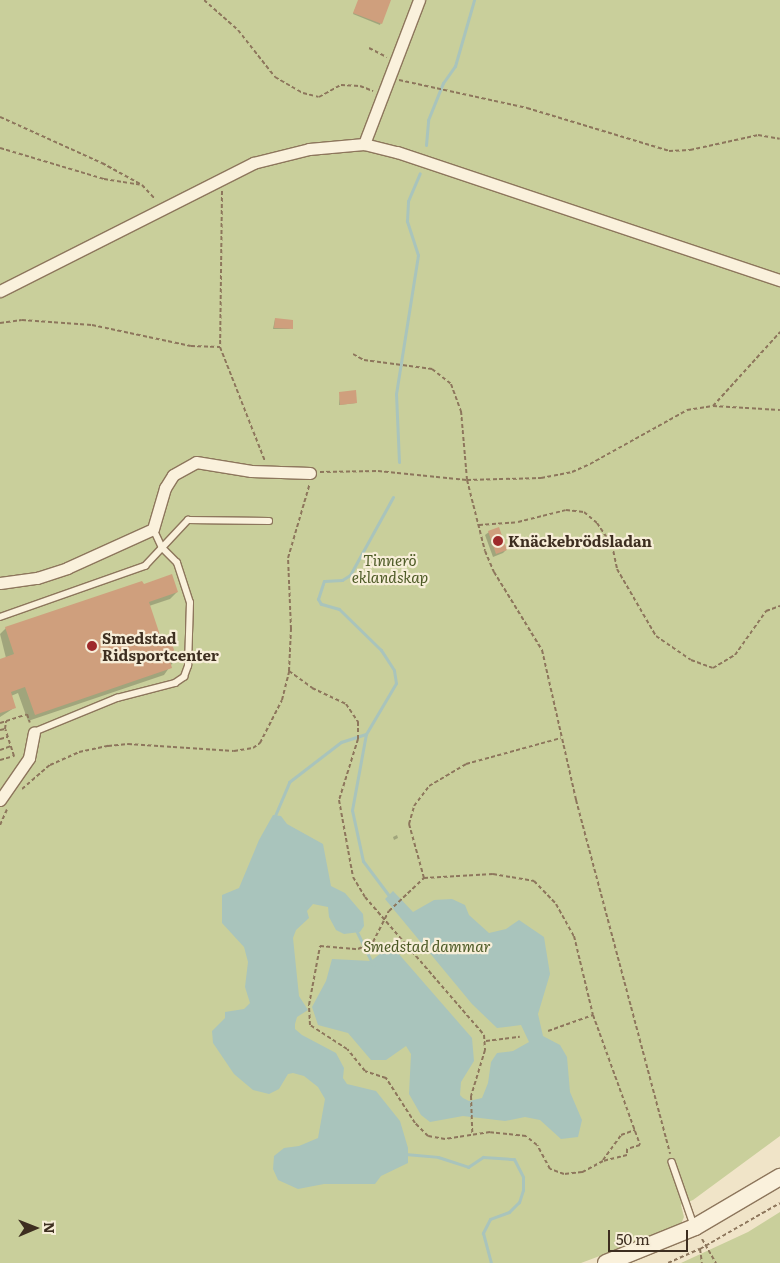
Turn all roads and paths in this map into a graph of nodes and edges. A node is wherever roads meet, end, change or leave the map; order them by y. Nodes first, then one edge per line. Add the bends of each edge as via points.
1 (204, 0) edge
2 (419, 0) edge
3 (369, 48) dead end
4 (396, 61) junction
5 (390, 77) junction
6 (382, 95) junction
7 (0, 117) edge
8 (780, 139) edge
9 (364, 144) junction
10 (0, 148) edge
11 (222, 179) junction
12 (142, 185) junction
13 (164, 208) junction
14 (780, 280) edge
15 (0, 291) edge
16 (0, 323) edge
17 (780, 332) edge
18 (220, 347) junction
19 (353, 354) dead end
20 (713, 406) junction
21 (780, 410) edge
22 (270, 472) junction
23 (310, 473) junction
24 (467, 480) junction
25 (269, 521) dead end
26 (478, 525) junction
27 (153, 529) junction
28 (162, 548) junction
29 (0, 583) edge
30 (780, 606) edge
31 (0, 617) edge
32 (289, 671) junction
33 (6, 721) junction
34 (0, 723) edge
35 (5, 728) junction
36 (0, 730) edge
37 (34, 732) junction
38 (8, 737) junction
39 (561, 738) junction
40 (0, 740) edge
41 (11, 746) junction
42 (0, 750) edge
43 (0, 760) edge
44 (16, 796) dead end
45 (5, 802) edge
46 (0, 824) edge
47 (424, 878) junction
48 (385, 919) junction
49 (593, 1015) junction
50 (548, 1031) dead end
51 (520, 1037) dead end
52 (486, 1041) junction
53 (634, 1130) junction
54 (472, 1134) junction
55 (603, 1161) junction
56 (672, 1162) joint
57 (780, 1177) edge
58 (780, 1203) edge
59 (695, 1227) junction
60 (705, 1246) junction
61 (700, 1249) junction
62 (606, 1263) edge
63 (668, 1263) edge
64 (702, 1263) edge
65 (716, 1263) edge

1 - 6 path via 238,30 275,77 303,94 319,97 341,85 360,86
2 - 4 street
3 - 4 path
4 - 5 street
5 - 6 street
5 - 8 path via 527,108 670,151 690,150 758,135
6 - 9 street
7 - 12 path via 102,163
9 - 11 street via 283,153
9 - 14 street via 397,152
10 - 12 path via 110,180
11 - 13 street
11 - 18 path
12 - 13 path
13 - 15 street
16 - 18 path via 22,320 92,325 191,346
17 - 20 path
18 - 22 path
19 - 24 path via 364,360 432,369 451,384 460,411
20 - 21 path
20 - 24 path via 670,417 572,472 540,478
22 - 23 street
22 - 27 street via 208,462 185,466 165,488
23 - 24 path via 378,471
23 - 32 path via 307,496 288,558
24 - 26 path
25 - 28 lane via 196,518 179,527
26 - 30 path via 518,522 566,510 584,512 597,523 612,545 617,569 656,636 691,660 713,668 734,656 766,611
26 - 39 path via 494,572 542,650
27 - 28 lane
27 - 29 street via 67,568 37,578
28 - 31 lane via 145,566
28 - 37 lane via 177,563 190,603 188,666 184,677 174,683 117,698
32 - 44 path via 282,700 266,735 254,748 234,751 128,744 108,746 79,752 50,765
32 - 48 path via 312,688 346,704 360,728 339,800 353,878
33 - 34 path
33 - 35 path
33 - 37 path via 27,714
35 - 36 path
35 - 38 path
37 - 45 street via 29,758
38 - 40 path
38 - 41 path
39 - 47 path via 466,764 429,786 414,806 410,824
39 - 56 path
41 - 42 path
41 - 43 path via 14,756
45 - 46 path
47 - 48 path via 389,911
47 - 49 path via 493,874 534,881 556,904 574,936
48 - 52 path
48 - 54 path via 373,942 358,949 320,946 309,1005 310,1025 347,1049 365,1071 386,1078 415,1123 428,1136 445,1139
49 - 50 path
49 - 53 path
51 - 52 path
52 - 54 path via 471,1096
53 - 55 path via 621,1136
53 - 55 path via 640,1146 627,1149 627,1155
54 - 55 path via 526,1136 537,1145 550,1169 560,1174 582,1172
56 - 59 lane
57 - 59 main road
58 - 60 path
59 - 62 main road
60 - 61 path
60 - 65 path
61 - 63 path
61 - 64 path

